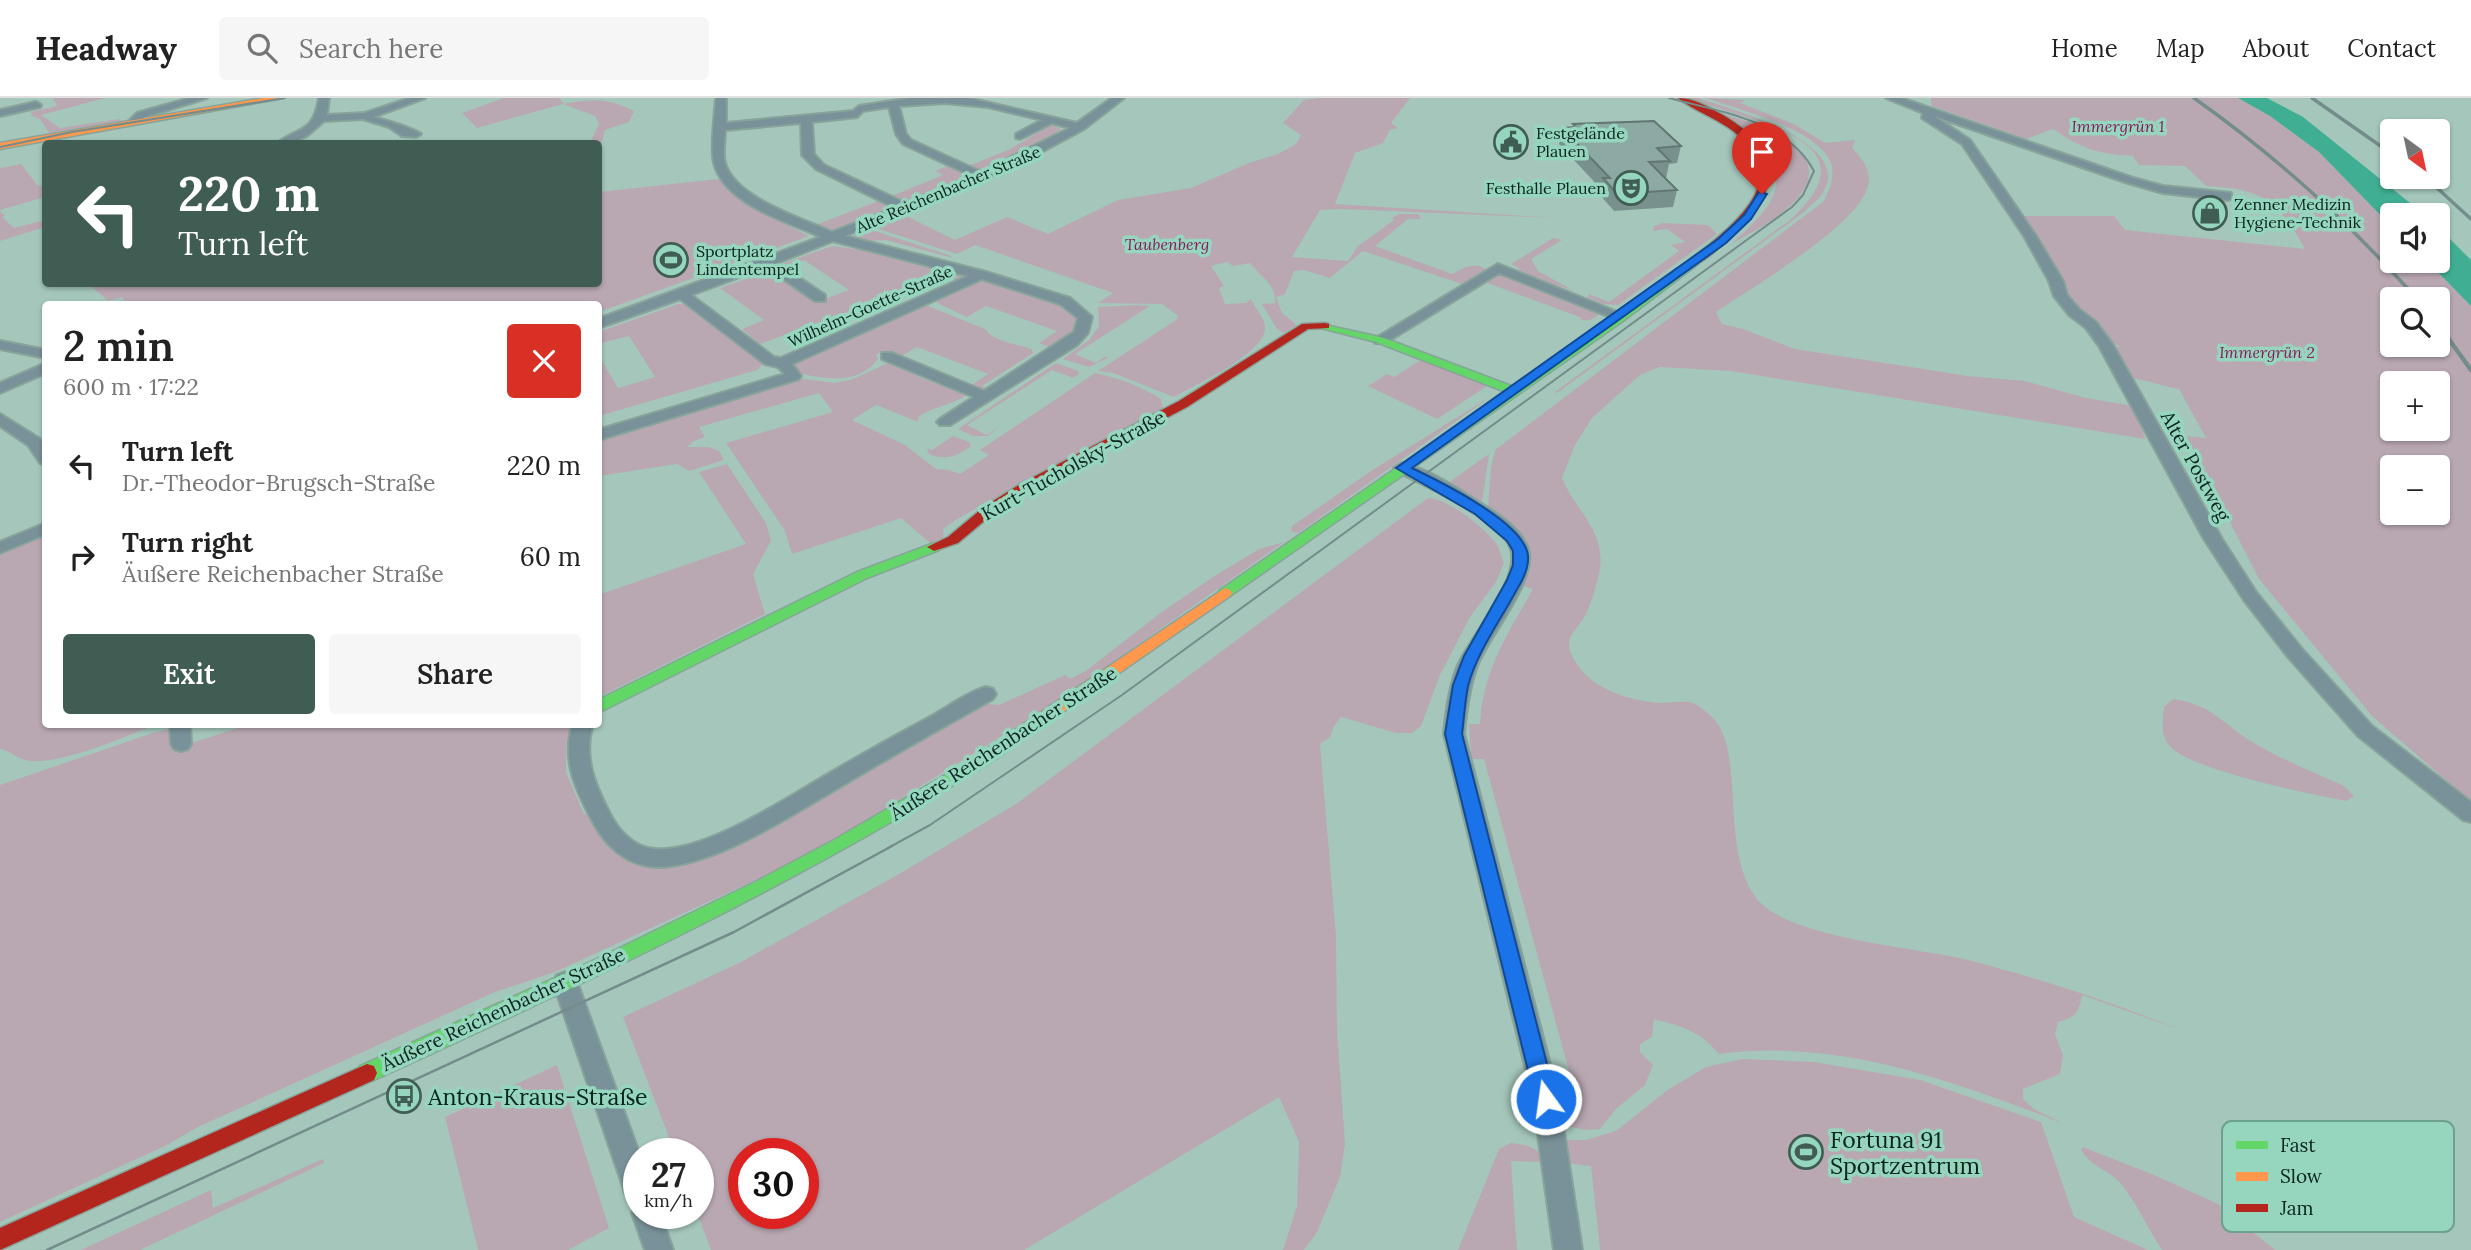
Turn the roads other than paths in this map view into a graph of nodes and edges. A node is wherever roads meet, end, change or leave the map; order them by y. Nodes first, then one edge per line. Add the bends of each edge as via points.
1 (202, 98) edge
2 (279, 98) edge
3 (324, 98) edge
4 (420, 98) edge
5 (721, 98) edge
6 (993, 98) edge
7 (1119, 98) edge
8 (1682, 98) edge
9 (1891, 98) edge
10 (893, 103) junction
11 (859, 104) edge
12 (982, 104) junction
13 (36, 105) dead end
14 (1930, 112) junction
15 (0, 113) edge
16 (366, 116) junction
17 (321, 118) junction
18 (806, 119) junction
19 (1050, 120) junction
20 (134, 121) junction
21 (721, 127) junction
22 (1080, 127) junction
23 (416, 134) dead end
24 (1020, 136) dead end
25 (289, 140) edge
26 (0, 146) edge
27 (982, 177) junction
28 (2227, 196) dead end
29 (905, 208) junction
30 (832, 237) junction
31 (767, 262) junction
32 (981, 275) junction
33 (682, 294) junction
34 (820, 298) dead end
35 (1620, 316) junction
36 (602, 323) edge
37 (1380, 340) junction
38 (0, 345) edge
39 (42, 353) edge
40 (887, 356) dead end
41 (783, 363) junction
42 (42, 370) edge
43 (0, 389) edge
44 (1514, 391) junction
45 (986, 397) junction
46 (0, 419) edge
47 (945, 422) dead end
48 (602, 434) edge
49 (42, 454) edge
50 (1402, 468) junction
51 (42, 530) edge
52 (0, 548) edge
53 (986, 694) dead end
54 (602, 705) edge
55 (582, 728) edge
56 (2471, 814) edge
57 (565, 982) junction
58 (623, 1147) edge
59 (652, 1229) edge
60 (0, 1240) edge
61 (659, 1250) edge
62 (1568, 1250) edge

1 - 20 street
2 - 20 street
3 - 17 street
4 - 16 street
5 - 21 street
6 - 12 street
7 - 22 street, Alte Reichenbacher Straße
8 - 35 street, Äußere Reichenbacher Straße via 1719,117 1749,140 1765,169 1762,194 1722,241
9 - 14 street
10 - 11 street
10 - 12 street via 955,99
10 - 27 street via 907,142
11 - 18 street via 857,114
12 - 19 street
13 - 15 street
14 - 28 street via 2129,180
14 - 56 street, Alter Postweg via 1926,116 1957,134 1970,148 2030,236 2061,296 2106,345 2213,539 2250,596 2365,732
16 - 17 street
16 - 23 street
17 - 25 street
18 - 21 street
18 - 29 street via 808,155 820,167
19 - 22 street
19 - 24 street
20 - 26 street
21 - 30 street via 719,162 731,184 752,200
22 - 27 street, Alte Reichenbacher Straße
27 - 29 street, Alte Reichenbacher Straße
29 - 30 street, Alte Reichenbacher Straße
30 - 31 street, Alte Reichenbacher Straße
30 - 32 street
31 - 33 street, Alte Reichenbacher Straße
31 - 34 street
32 - 41 street, Wilhelm-Goette-Straße
32 - 45 street via 1065,301 1080,311 1086,322 1072,342
33 - 36 street, Alte Reichenbacher Straße
33 - 41 street via 770,361
35 - 37 street via 1498,268
35 - 44 street, Äußere Reichenbacher Straße
37 - 44 street
37 - 54 street, Kurt-Tucholsky-Straße via 1330,326 1306,326 1182,404 1027,486 953,540 862,575
38 - 39 street
40 - 45 street
41 - 48 street, Wilhelm-Goette-Straße via 794,376
42 - 43 street
44 - 50 street, Äußere Reichenbacher Straße
45 - 47 street
46 - 49 street via 34,442
50 - 57 street, Äußere Reichenbacher Straße via 948,784 742,898
50 - 62 street via 1480,511 1506,531 1520,551 1515,580 1461,685 1454,734 1546,1099
51 - 52 street
53 - 55 street via 717,842 658,859 636,855 607,831 580,768 577,746
57 - 58 street
57 - 60 street, Äußere Reichenbacher Straße
59 - 61 street

